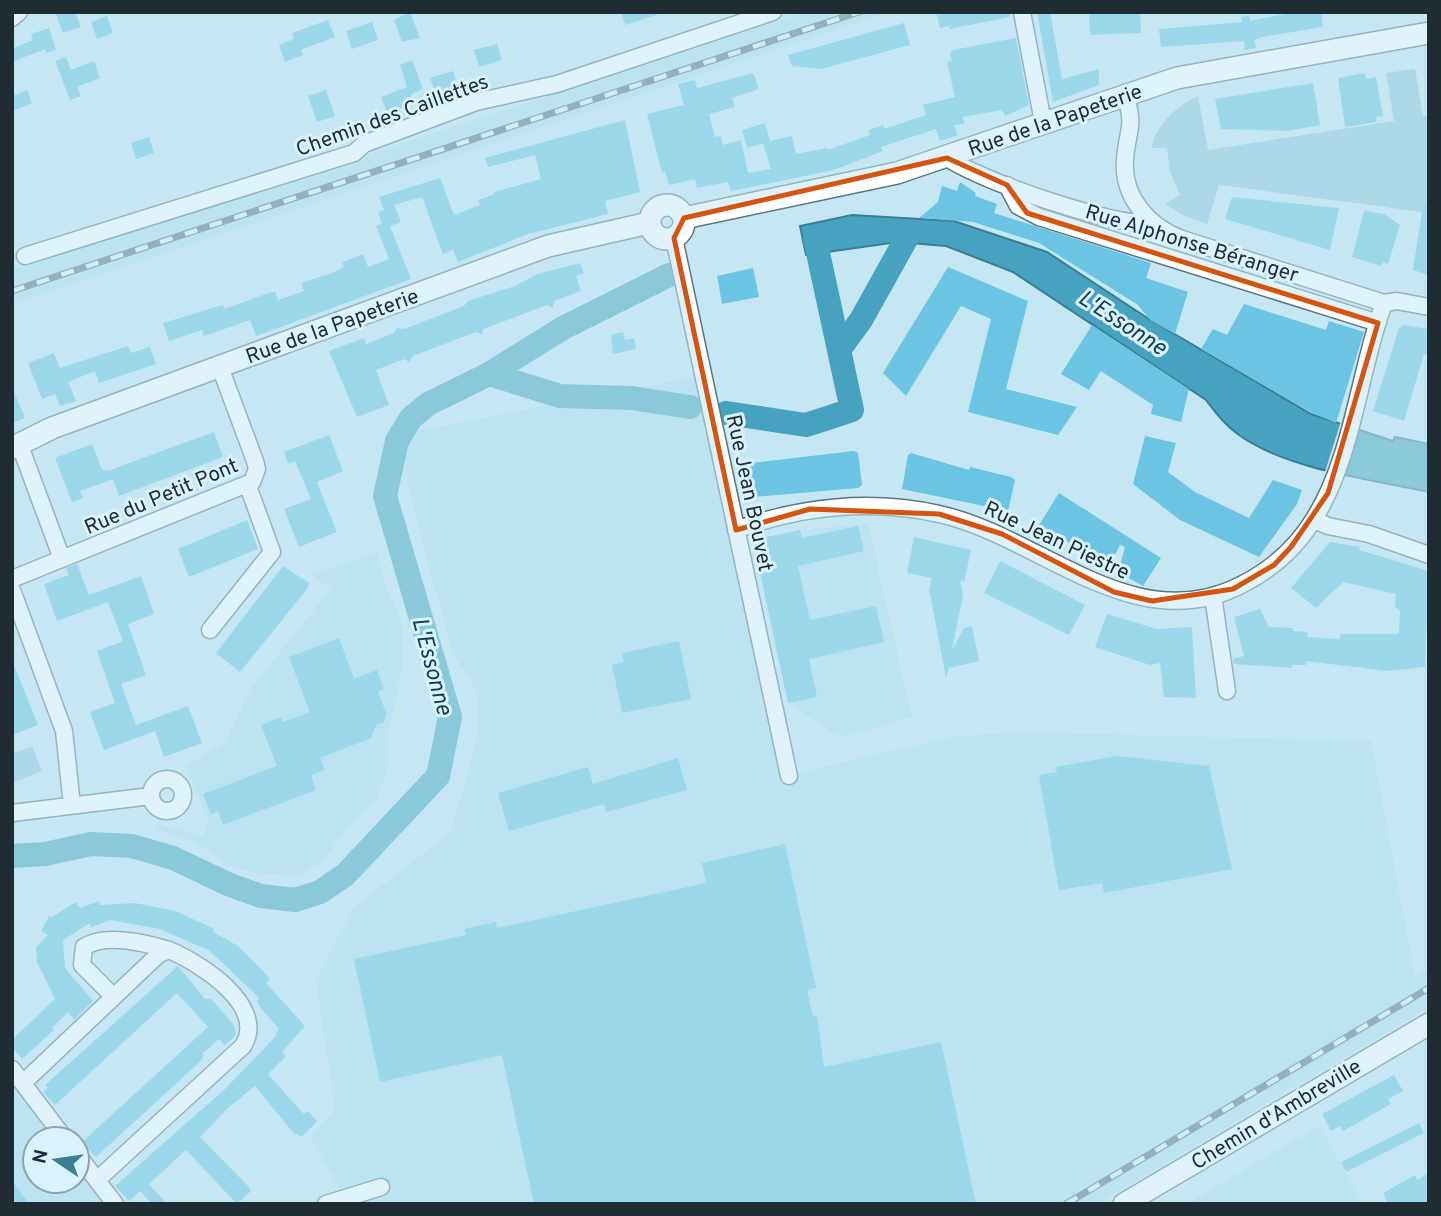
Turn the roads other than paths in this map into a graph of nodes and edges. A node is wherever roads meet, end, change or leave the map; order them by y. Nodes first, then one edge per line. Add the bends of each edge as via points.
1 (19, 12) edge
2 (773, 12) edge
3 (1022, 12) edge
4 (12, 18) edge
5 (1429, 33) edge
6 (1125, 95) junction
7 (1043, 122) junction
8 (947, 158) junction
9 (1007, 185) junction
10 (684, 218) junction
11 (649, 223) junction
12 (1153, 224) junction
13 (675, 245) junction
14 (25, 256) dead end
15 (1384, 303) junction
16 (1429, 307) edge
17 (1378, 323) junction
18 (220, 367) junction
19 (15, 446) edge
20 (248, 486) junction
21 (1314, 520) junction
22 (736, 530) junction
23 (1429, 555) edge
24 (62, 559) junction
25 (12, 579) edge
26 (12, 590) edge
27 (1213, 596) junction
28 (210, 629) dead end
29 (1227, 691) dead end
30 (789, 776) dead end
31 (151, 796) dead end
32 (72, 805) junction
33 (12, 813) edge
34 (169, 950) junction
35 (113, 996) junction
36 (1429, 1024) edge
37 (12, 1069) edge
38 (23, 1083) junction
39 (54, 1125) edge
40 (91, 1172) edge
41 (97, 1180) junction
42 (381, 1187) dead end
43 (115, 1204) edge
44 (326, 1204) edge
45 (1124, 1204) edge

1 - 4 street
2 - 14 street, Chemin des Caillettes via 557,83 476,102 365,144 355,153
3 - 7 street
5 - 6 street, Rue de la Papeterie via 1177,78
6 - 7 street, Rue de la Papeterie
6 - 12 street via 1133,118 1125,159 1127,183
7 - 8 street, Rue de la Papeterie
8 - 9 street
8 - 10 street, Rue de la Papeterie via 846,185
9 - 12 street via 1125,222
9 - 17 street, Rue Alphonse Béranger via 1018,206 1039,217
10 - 11 street via 678,208 667,204 656,208
10 - 13 street
11 - 13 street via 652,232
11 - 18 street, Rue de la Papeterie via 548,246
12 - 15 street via 1182,239
13 - 22 street, Rue Jean Bouvet
15 - 16 street
15 - 17 street, Rue Jean Piestre
17 - 21 street, Rue Jean Piestre via 1334,475
18 - 19 street, Rue de la Papeterie
18 - 20 street, Rue du Petit Pont via 255,461 256,477
19 - 24 street
20 - 24 street, Rue du Petit Pont
20 - 28 street via 272,552
21 - 23 street
21 - 27 street, Rue Jean Piestre via 1274,565
22 - 27 street, Rue Jean Piestre via 810,509 906,509 979,525 1130,596 1172,601
22 - 30 street, Rue Jean Bouvet
24 - 25 street, Rue du Petit Pont
26 - 32 street via 64,732
27 - 29 street
31 - 32 street
32 - 33 street
34 - 35 street via 150,960
34 - 35 street via 95,941 84,947 82,965
34 - 41 street via 192,960 237,999 250,1030 243,1046
35 - 38 street
36 - 45 street, Chemin d'Ambreville
37 - 38 street
38 - 39 street
40 - 41 street
41 - 43 street
42 - 44 street

